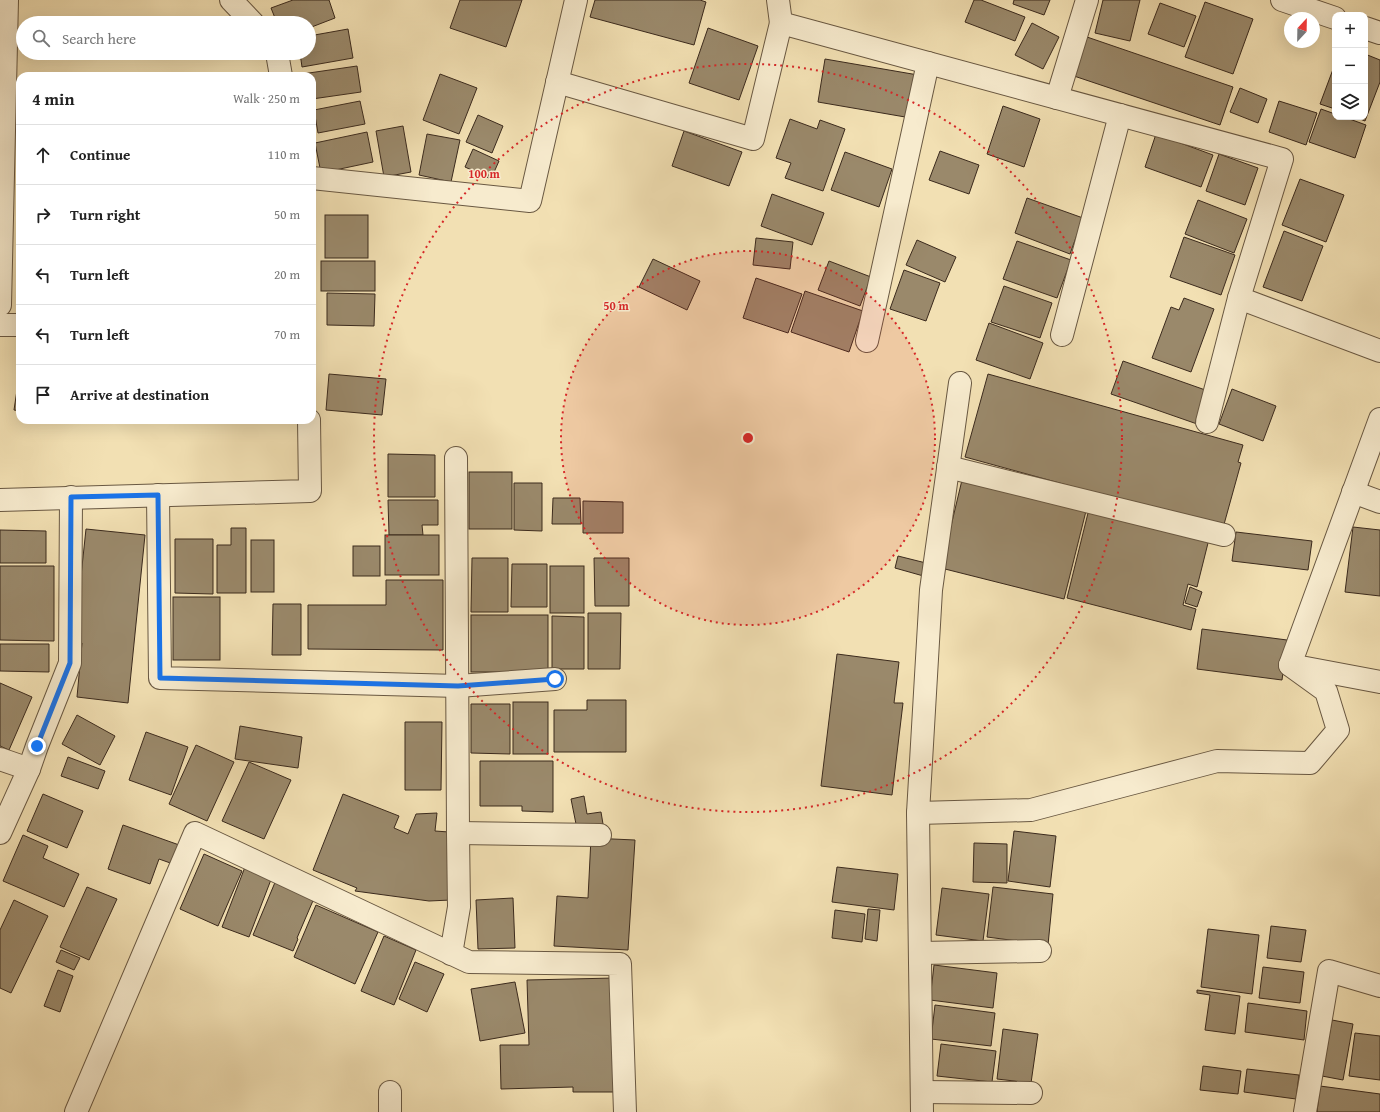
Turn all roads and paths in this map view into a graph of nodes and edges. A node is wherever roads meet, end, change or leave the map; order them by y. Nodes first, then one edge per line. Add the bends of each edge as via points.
1 (7, 0) edge
2 (231, 0) edge
3 (576, 0) edge
4 (778, 0) edge
5 (1087, 0) edge
6 (1282, 0) edge
7 (246, 16) edge
8 (1332, 17) edge
9 (781, 23) junction
10 (1368, 29) edge
11 (1380, 33) edge
12 (279, 60) edge
13 (928, 62) junction
14 (281, 72) edge
15 (557, 82) junction
16 (1057, 98) junction
17 (1120, 115) junction
18 (316, 178) edge
19 (8, 180) edge
20 (1239, 298) junction
21 (0, 305) edge
22 (0, 325) edge
23 (16, 325) edge
24 (1062, 335) dead end
25 (867, 341) dead end
26 (1380, 351) edge
27 (960, 383) dead end
28 (1380, 419) edge
29 (1207, 422) dead end
30 (309, 424) edge
31 (456, 458) dead end
32 (948, 467) junction
33 (1353, 492) junction
34 (158, 495) junction
35 (71, 497) junction
36 (0, 500) edge
37 (1380, 502) edge
38 (1224, 535) dead end
39 (1290, 665) junction
40 (555, 679) dead end
41 (1380, 682) edge
42 (458, 686) junction
43 (0, 759) edge
44 (30, 769) junction
45 (918, 813) junction
46 (0, 833) edge
47 (458, 833) junction
48 (600, 835) dead end
49 (1040, 951) dead end
50 (451, 954) junction
51 (920, 954) junction
52 (1380, 986) edge
53 (1031, 1093) dead end
54 (922, 1102) edge
55 (76, 1112) edge
56 (625, 1112) edge
57 (1305, 1112) edge

1 - 19 street
2 - 7 street
3 - 15 street
4 - 9 street
5 - 16 street
6 - 8 street
9 - 13 street
9 - 15 street via 753,139
10 - 11 street
12 - 14 street
13 - 16 street
13 - 25 street
15 - 18 street via 530,201
16 - 17 street
17 - 20 street via 1282,159
17 - 24 street
19 - 21 street
20 - 26 street
20 - 29 street
22 - 23 street
27 - 32 street
28 - 33 street
30 - 34 street via 310,491
31 - 42 street
32 - 38 street
32 - 45 street via 931,590
33 - 37 street
33 - 39 street
34 - 35 street
34 - 42 street via 160,678
35 - 36 street
35 - 44 street via 70,663
39 - 41 street
39 - 45 street via 1326,691 1338,730 1310,763 1217,761 1031,810
40 - 42 street
42 - 47 street
43 - 44 street
44 - 46 street
45 - 51 street
47 - 48 street
47 - 50 street via 459,908
49 - 51 street
50 - 55 street via 195,833
50 - 56 street via 469,962 620,964
51 - 54 street
52 - 57 street via 1329,971
53 - 54 street

